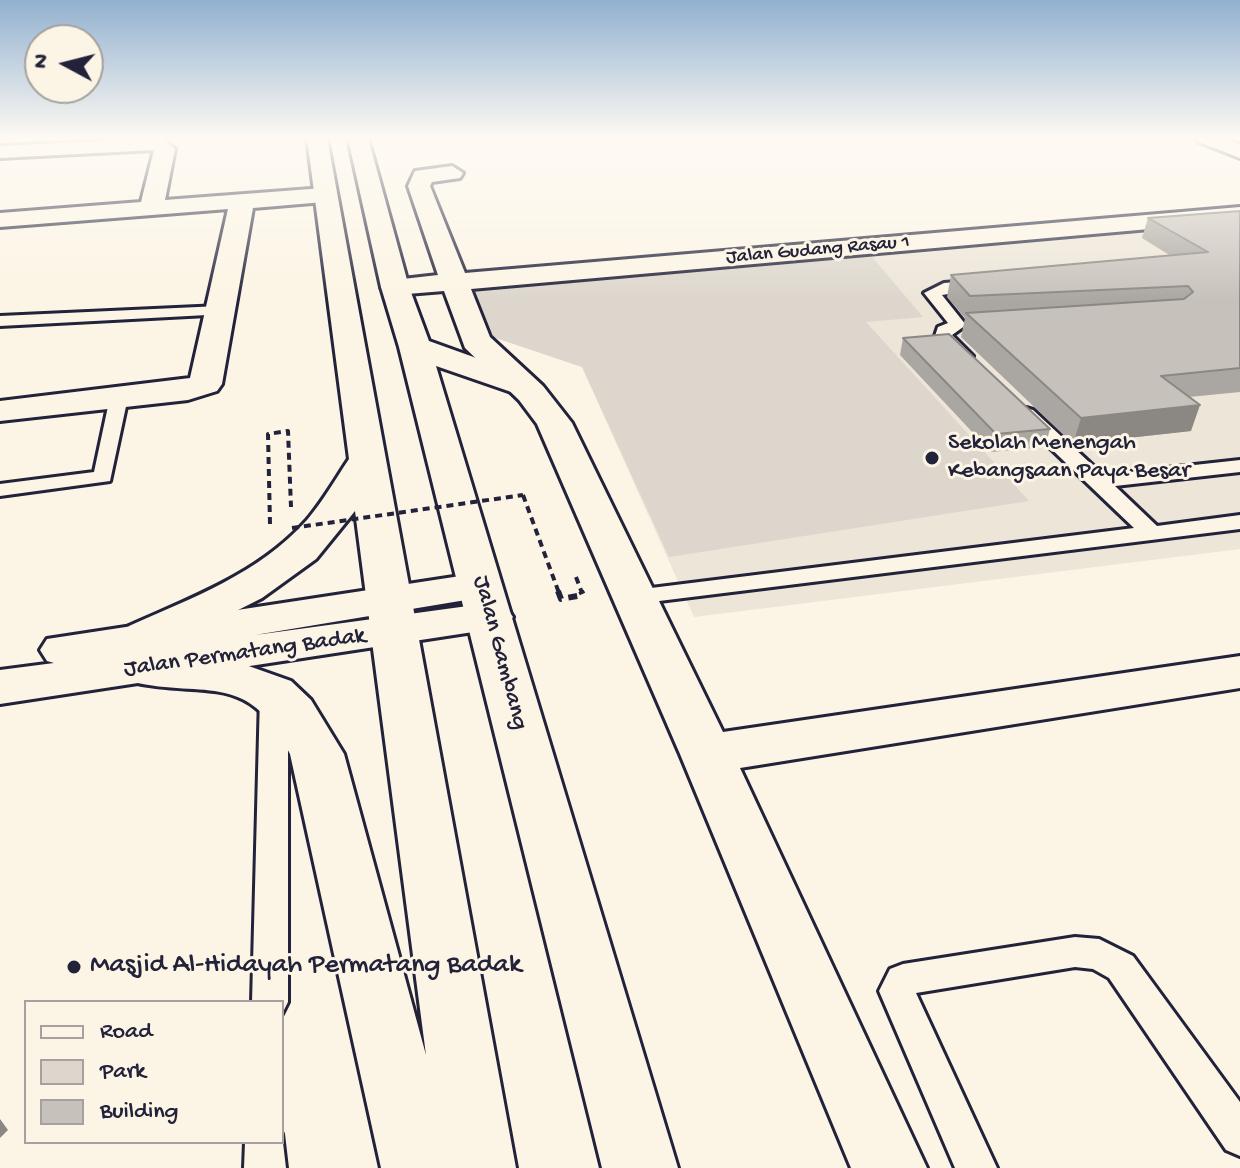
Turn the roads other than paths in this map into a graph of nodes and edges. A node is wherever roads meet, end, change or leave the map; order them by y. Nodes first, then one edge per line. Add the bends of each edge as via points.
1 (155, 193) edge
2 (372, 193) edge
3 (421, 193) edge
4 (324, 195) joint
5 (242, 201) junction
6 (151, 208) junction
7 (1240, 214) edge
8 (0, 220) edge
9 (454, 282) junction
10 (1003, 284) edge
11 (395, 287) junction
12 (220, 311) junction
13 (0, 321) edge
14 (415, 347) junction
15 (982, 374) edge
16 (520, 385) junction
17 (119, 397) junction
18 (1017, 406) edge
19 (0, 411) edge
20 (366, 461) junction
21 (1240, 466) edge
22 (1098, 482) junction
23 (0, 490) edge
24 (1240, 522) edge
25 (1152, 533) junction
26 (635, 597) junction
27 (485, 602) junction
28 (389, 616) junction
29 (144, 653) junction
30 (0, 661) edge
31 (1240, 672) edge
32 (0, 687) edge
33 (274, 693) junction
34 (707, 754) junction
35 (270, 1000) edge
36 (1240, 1136) edge
37 (265, 1144) edge
38 (265, 1168) edge
39 (419, 1168) edge
40 (478, 1168) edge
41 (640, 1168) edge
42 (889, 1168) edge
43 (976, 1168) edge

1 - 6 main road
2 - 11 main road, Jalan Gambang
3 - 9 main road
4 - 5 main road
4 - 20 main road
5 - 6 main road
5 - 12 main road
6 - 8 main road
7 - 9 main road, Jalan Gudang Rasau 1
9 - 11 main road, Jalan Gudang Rasau 1
9 - 16 main road via 476,341
10 - 15 lane via 935,290 933,296 963,327 944,331 943,336
11 - 14 main road, Jalan Gambang
12 - 13 lane
12 - 17 main road via 205,384
14 - 16 main road
14 - 27 main road, Jalan Gambang
16 - 26 main road via 554,423
17 - 19 main road
17 - 23 lane via 103,477
18 - 22 lane
20 - 28 main road
20 - 29 main road via 327,523 300,551
21 - 22 lane
22 - 25 lane
24 - 25 lane
25 - 26 lane
26 - 34 main road
27 - 28 main road, Jalan Permatang Badak
27 - 41 main road, Jalan Gambang
28 - 29 main road, Jalan Permatang Badak
28 - 40 main road
29 - 30 main road, Jalan Permatang Badak
29 - 32 main road, Jalan Permatang Badak
29 - 33 main road
31 - 34 main road
33 - 35 lane
33 - 39 main road via 301,723 317,754
34 - 42 main road
36 - 43 lane via 1121,967 1099,954 1075,952 921,976 903,980 897,991
37 - 38 lane

